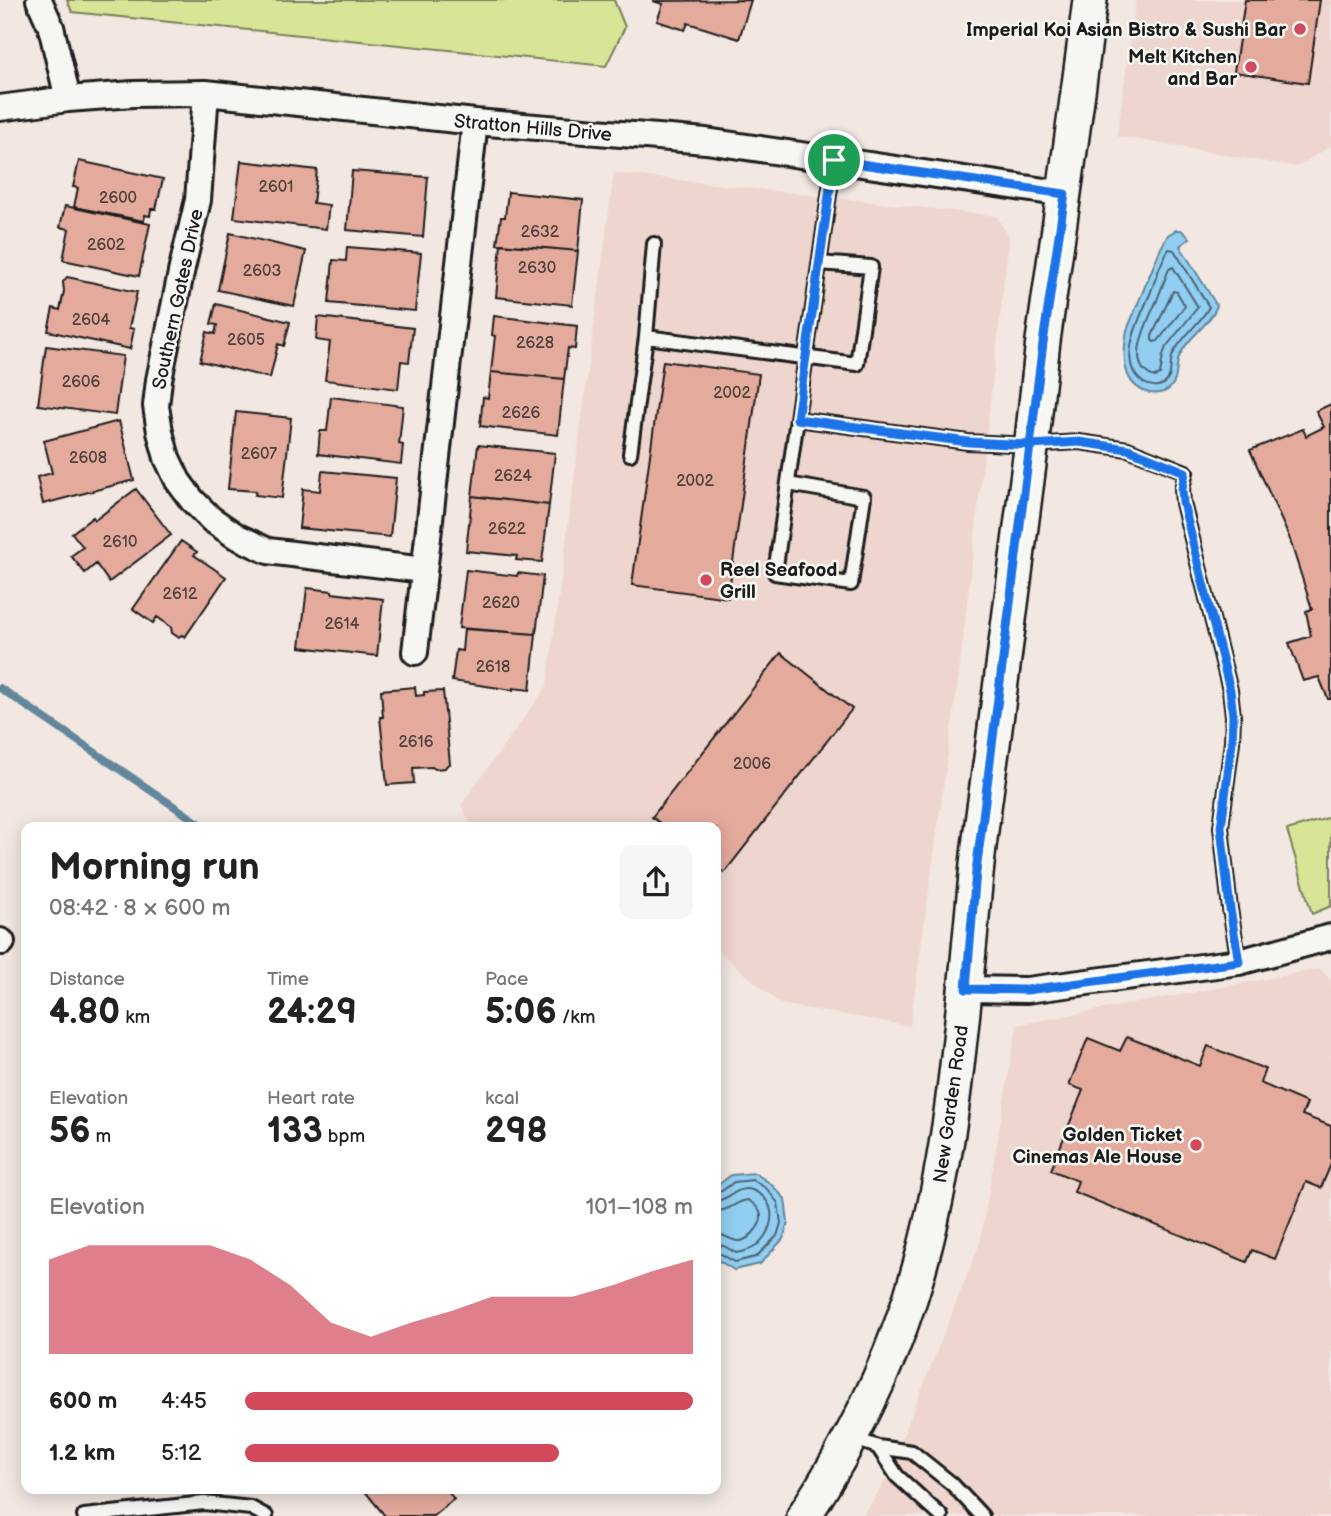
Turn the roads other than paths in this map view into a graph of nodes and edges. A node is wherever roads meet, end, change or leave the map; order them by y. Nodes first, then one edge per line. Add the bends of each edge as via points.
1 (39, 0) edge
2 (1090, 0) edge
3 (206, 93) junction
4 (68, 99) junction
5 (0, 108) edge
6 (475, 122) junction
7 (834, 160) junction
8 (1065, 194) junction
9 (654, 244) dead end
10 (820, 263) junction
11 (646, 337) junction
12 (806, 358) junction
13 (797, 419) junction
14 (1031, 445) junction
15 (630, 454) dead end
16 (788, 484) junction
17 (424, 570) junction
18 (415, 652) dead end
19 (1331, 937) edge
20 (1239, 962) junction
21 (966, 989) junction
22 (864, 1443) junction
23 (84, 1516) edge
24 (266, 1516) edge
25 (804, 1516) edge
26 (941, 1516) edge
27 (982, 1516) edge

1 - 4 street via 51,27
2 - 8 main road, New Garden Road
3 - 4 street, Stratton Hills Drive
3 - 6 street, Stratton Hills Drive
3 - 17 street, Southern Gates Drive via 198,200 156,406 167,458 178,481 211,519 268,551
4 - 5 street, Stratton Hills Drive
6 - 7 street, Stratton Hills Drive via 706,141
6 - 17 street
7 - 8 street, Stratton Hills Drive
7 - 10 lane
8 - 14 main road, New Garden Road
9 - 11 lane
10 - 12 lane
10 - 12 lane via 872,267 857,364
11 - 12 lane
11 - 15 lane
12 - 13 lane
13 - 14 lane via 968,442
13 - 16 lane
14 - 20 lane via 1079,442 1128,449 1185,472 1183,503 1233,716 1221,827
14 - 21 main road, New Garden Road via 976,872
16 - 16 lane via 775,573 851,584 864,497
17 - 18 street
19 - 20 street
20 - 21 street via 1027,990
21 - 22 main road, New Garden Road via 939,1184 910,1300
22 - 25 main road, New Garden Road via 829,1478
22 - 26 lane
22 - 27 lane via 912,1452
23 - 24 lane via 204,1503 251,1508

